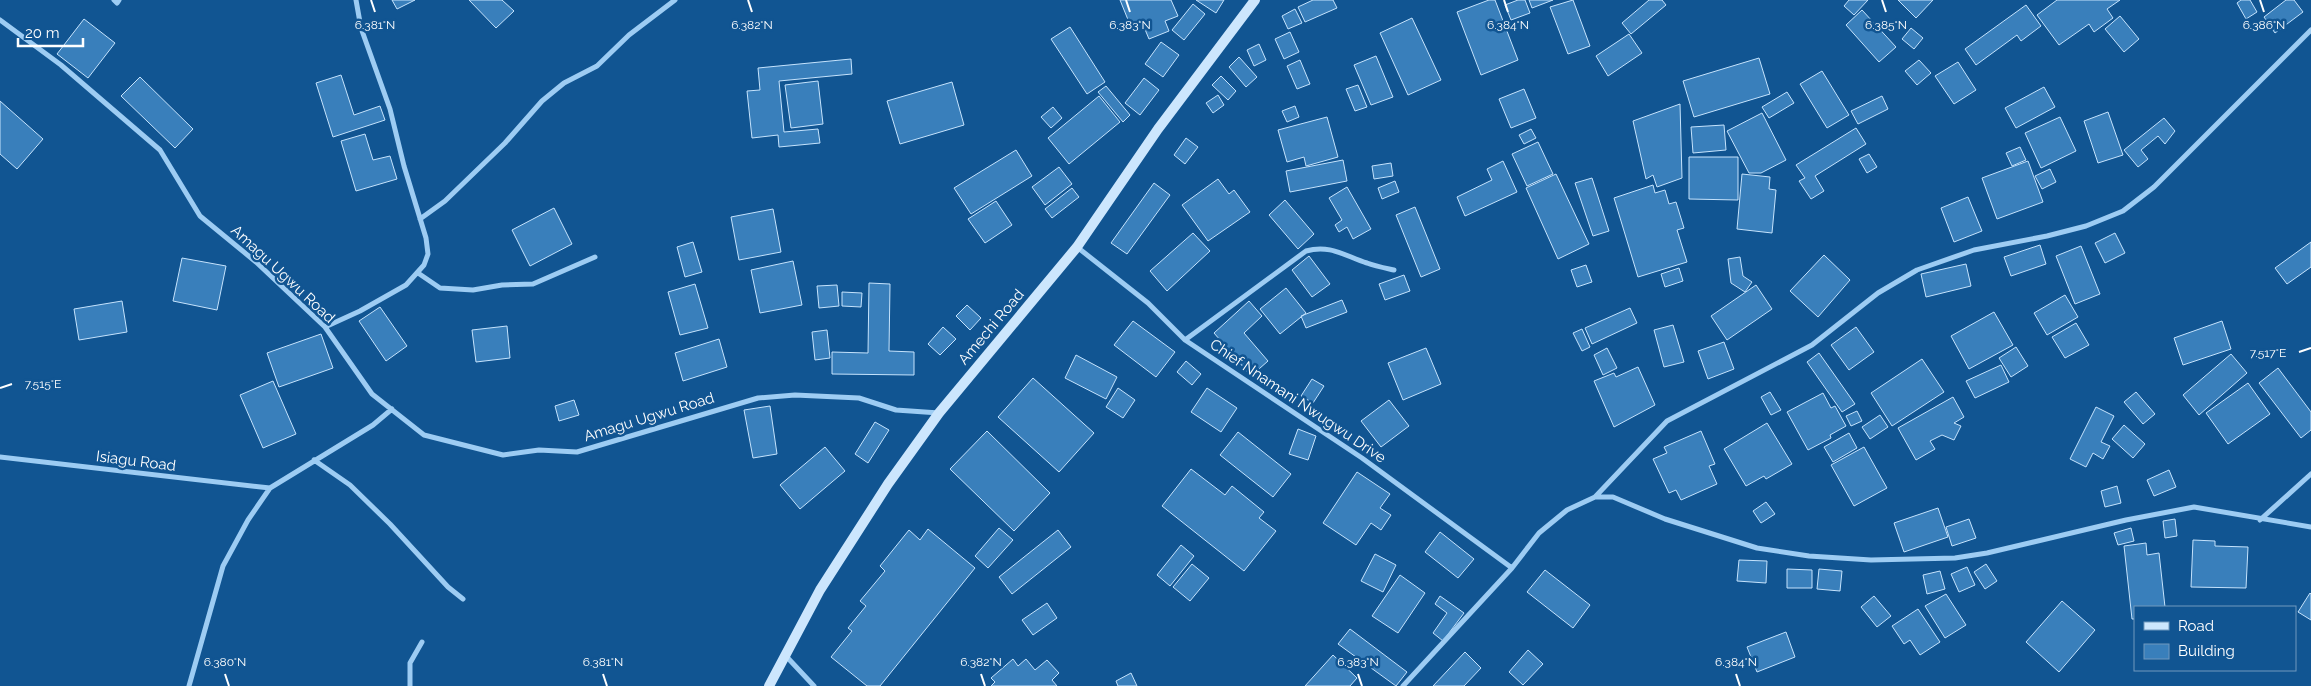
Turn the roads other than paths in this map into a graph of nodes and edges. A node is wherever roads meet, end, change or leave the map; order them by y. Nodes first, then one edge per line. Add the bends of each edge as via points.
1 (114, 0) edge
2 (119, 0) edge
3 (356, 0) edge
4 (675, 0) edge
5 (1255, 0) edge
6 (0, 20) edge
7 (2311, 30) edge
8 (420, 219) junction
9 (1077, 247) junction
10 (595, 257) dead end
11 (1394, 270) dead end
12 (418, 273) junction
13 (325, 327) junction
14 (1185, 340) junction
15 (392, 409) junction
16 (939, 413) junction
17 (0, 457) edge
18 (314, 460) junction
19 (2311, 474) edge
20 (270, 488) junction
21 (1595, 497) junction
22 (2260, 520) junction
23 (2311, 527) edge
24 (1512, 568) junction
25 (463, 599) dead end
26 (422, 642) dead end
27 (784, 654) junction
28 (189, 686) edge
29 (410, 686) edge
30 (769, 686) edge
31 (814, 686) edge
32 (1403, 686) edge

1 - 2 street via 117,3
3 - 8 street via 361,28 390,110
4 - 8 street via 597,66 564,82 445,201
5 - 9 main road, Amechi Road via 1158,129
6 - 13 street, Amagu Ugwu Road via 61,64 160,150 200,216 256,262
7 - 21 street via 2154,187 2123,211 2086,226 1974,250 1917,270 1878,293 1812,345 1667,421
8 - 12 street via 428,254
9 - 14 street, Chief Nnamani Nwugwu Drive via 1148,303
9 - 16 main road, Amechi Road
10 - 12 street via 533,284 473,290 440,288
11 - 14 street via 1368,264 1335,250 1318,248 1306,251
12 - 13 street via 399,290
13 - 15 street, Amagu Ugwu Road via 372,394
14 - 24 street, Chief Nnamani Nwugwu Drive via 1362,458
15 - 16 street, Amagu Ugwu Road via 424,435 503,454 539,450 578,452 758,398 795,395 859,398 896,410
15 - 18 street via 373,425
16 - 27 main road, Amechi Road via 820,590
17 - 20 street, Isiagu Road
18 - 20 street
18 - 25 street via 350,485
19 - 22 street
20 - 28 street via 223,566
21 - 22 street via 1613,497 1665,519 1757,548 1809,556 1871,560 1955,558 1987,553 2194,507
21 - 24 street via 1567,510 1539,533
22 - 23 street
24 - 32 street
26 - 29 street via 410,663
27 - 30 main road, Amechi Road
27 - 31 street

